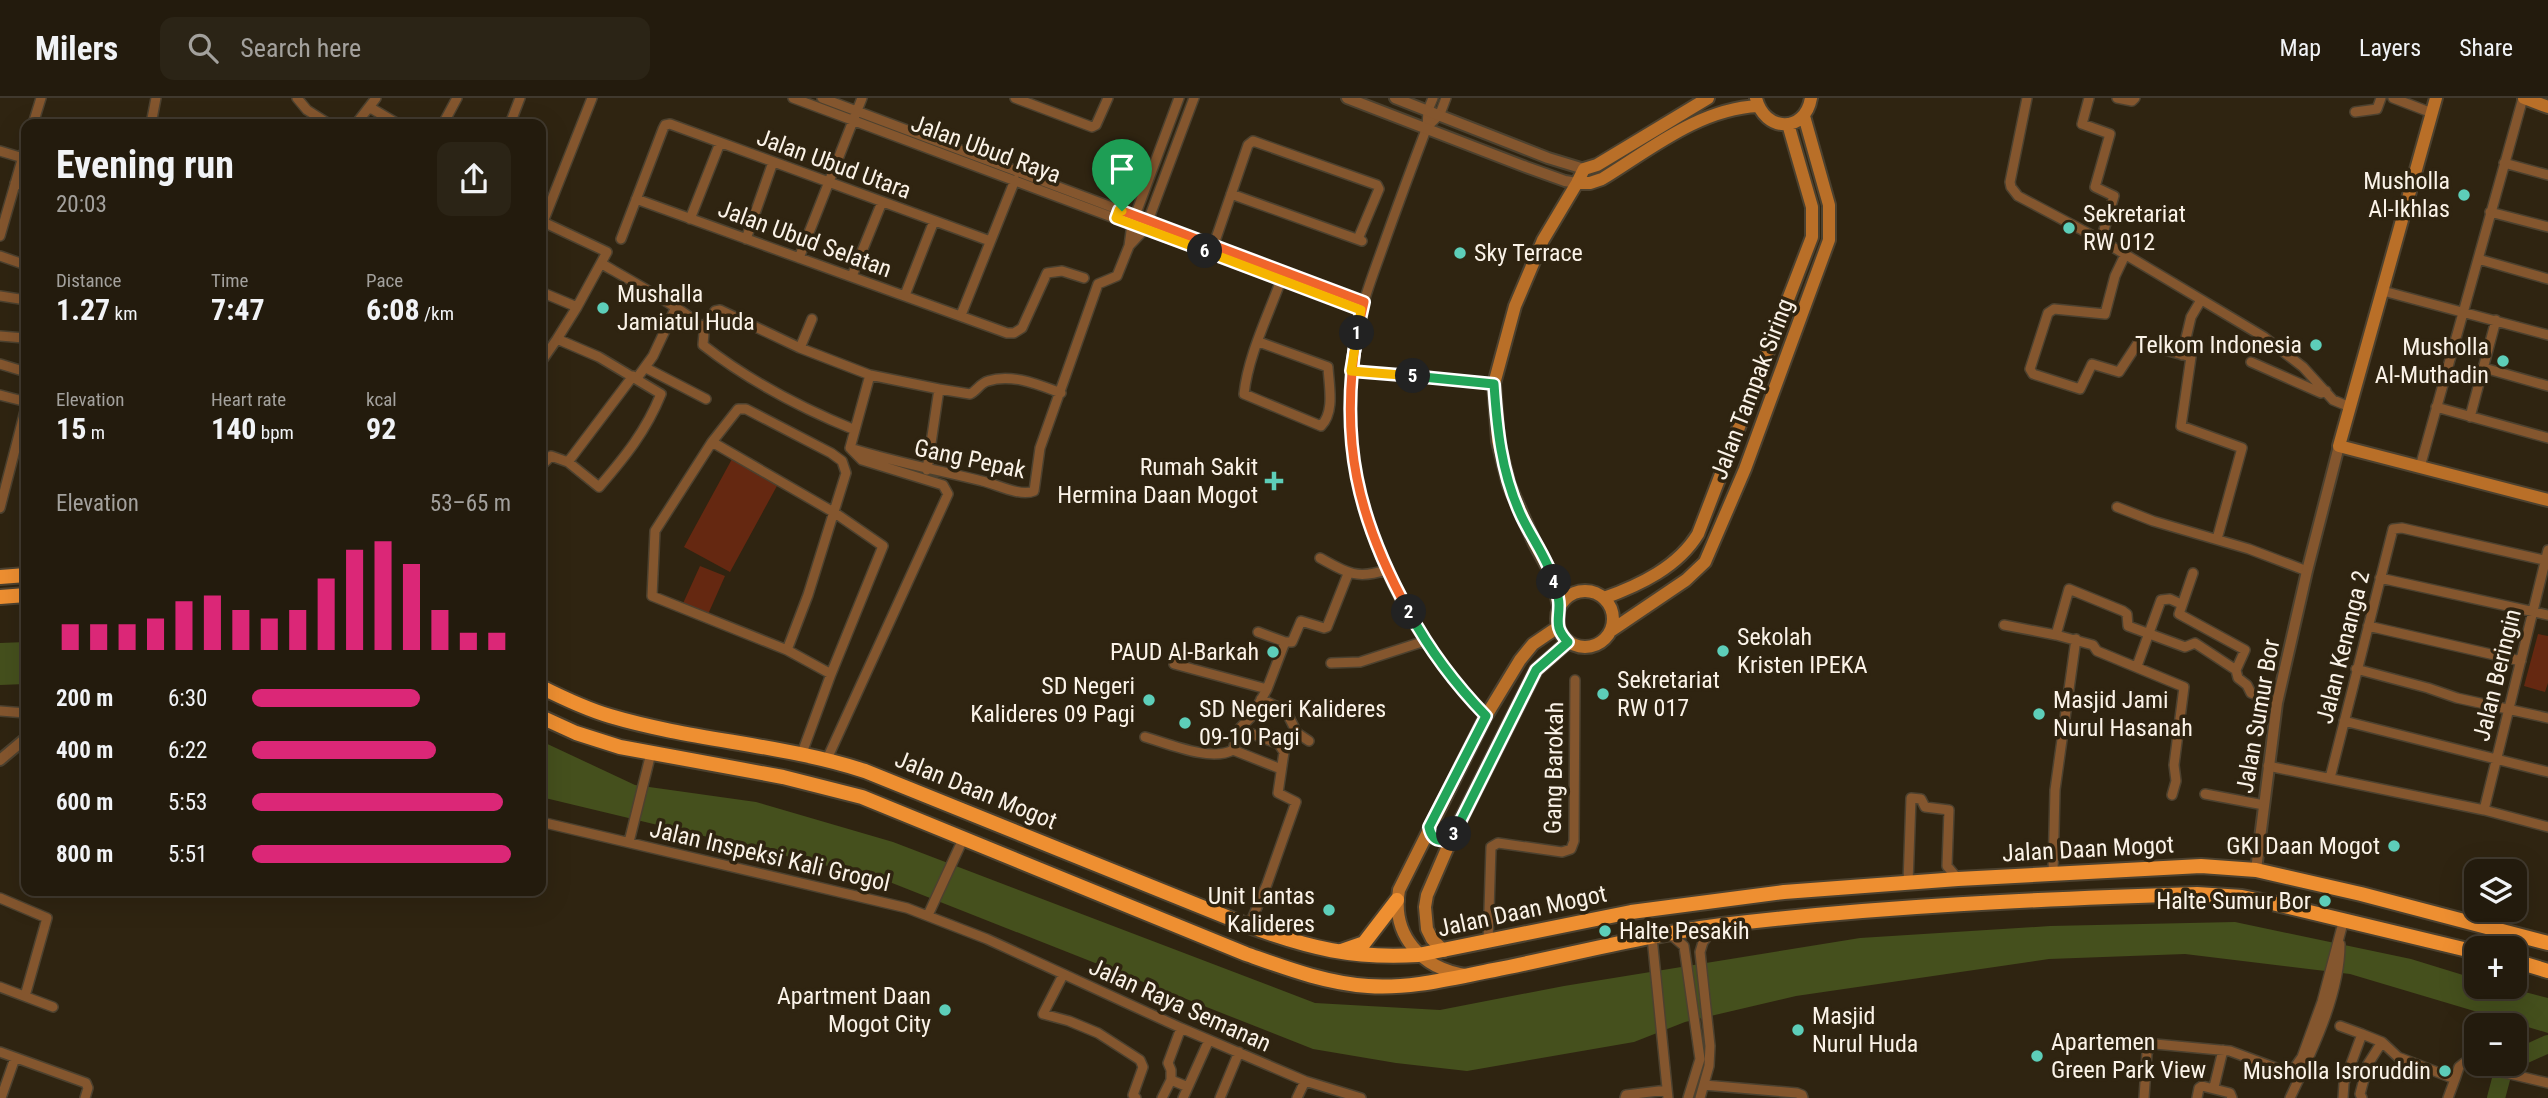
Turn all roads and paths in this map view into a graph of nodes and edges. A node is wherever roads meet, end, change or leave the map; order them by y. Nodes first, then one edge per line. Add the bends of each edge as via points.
1 (41, 98) edge
2 (156, 98) edge
3 (297, 98) edge
4 (376, 98) edge
5 (457, 98) edge
6 (520, 98) edge
7 (592, 98) edge
8 (793, 98) edge
9 (822, 98) edge
10 (862, 98) edge
11 (1015, 98) edge
12 (1108, 98) edge
13 (1179, 98) edge
14 (1194, 98) edge
15 (1347, 98) edge
16 (1395, 98) edge
17 (1433, 98) edge
18 (1446, 98) edge
19 (1708, 98) edge
20 (1811, 98) edge
21 (2026, 98) edge
22 (2089, 98) edge
23 (2117, 98) edge
24 (2135, 98) edge
25 (2381, 98) edge
26 (2437, 98) edge
27 (2524, 98) edge
28 (2396, 99) edge
29 (1757, 102) edge
30 (369, 107) junction
31 (2548, 107) edge
32 (1434, 112) junction
33 (2355, 112) dead end
34 (2432, 113) junction
35 (855, 116) junction
36 (1804, 116) junction
37 (35, 119) edge
38 (152, 119) edge
39 (321, 119) edge
40 (360, 119) edge
41 (389, 119) edge
42 (446, 119) edge
43 (512, 119) edge
44 (1788, 124) junction
45 (1427, 127) junction
46 (720, 143) junction
47 (0, 151) edge
48 (21, 157) edge
49 (773, 162) junction
50 (2504, 163) junction
51 (21, 164) edge
52 (1584, 169) junction
53 (2548, 175) edge
54 (1015, 180) junction
55 (829, 182) junction
56 (15, 183) junction
57 (1577, 183) junction
58 (21, 185) edge
59 (1231, 194) junction
60 (636, 199) junction
61 (882, 202) junction
62 (546, 211) edge
63 (2490, 212) junction
64 (1119, 215) junction
65 (690, 219) junction
66 (1133, 220) junction
67 (934, 221) junction
68 (546, 223) edge
69 (1147, 225) junction
70 (2548, 228) edge
71 (0, 236) edge
72 (621, 239) dead end
73 (746, 239) junction
74 (2101, 240) junction
75 (990, 241) junction
76 (1129, 246) junction
77 (1212, 249) junction
78 (2125, 255) junction
79 (0, 256) edge
80 (799, 258) junction
81 (2478, 259) junction
82 (21, 263) edge
83 (602, 264) junction
84 (852, 276) junction
85 (1084, 278) dead end
86 (2548, 279) edge
87 (1281, 280) junction
88 (2383, 291) junction
89 (546, 294) edge
90 (905, 295) junction
91 (0, 296) edge
92 (21, 299) edge
93 (2201, 300) junction
94 (1363, 306) junction
95 (578, 307) junction
96 (676, 307) junction
97 (2463, 311) junction
98 (961, 315) junction
99 (812, 319) dead end
100 (2496, 320) junction
101 (703, 329) junction
102 (2548, 335) edge
103 (0, 336) edge
104 (21, 338) edge
105 (557, 339) junction
106 (1259, 342) junction
107 (800, 348) junction
108 (546, 355) edge
109 (2182, 355) junction
110 (2251, 362) dead end
111 (0, 364) edge
112 (646, 368) junction
113 (2484, 368) junction
114 (21, 370) edge
115 (1351, 371) junction
116 (870, 375) junction
117 (635, 377) junction
118 (1494, 384) junction
119 (2548, 386) edge
120 (939, 389) junction
121 (2326, 391) junction
122 (1061, 393) junction
123 (0, 395) edge
124 (706, 399) dead end
125 (21, 400) edge
126 (2342, 403) junction
127 (2436, 407) junction
128 (2470, 417) junction
129 (21, 420) edge
130 (855, 430) junction
131 (2548, 438) edge
132 (712, 442) junction
133 (2339, 446) junction
134 (850, 448) junction
135 (546, 461) edge
136 (568, 461) junction
137 (2420, 467) junction
138 (5, 470) edge
139 (927, 470) junction
140 (2548, 500) edge
141 (2117, 507) dead end
142 (0, 508) edge
143 (835, 513) junction
144 (2217, 539) junction
145 (2548, 550) edge
146 (1320, 558) dead end
147 (2547, 561) edge
148 (1386, 570) junction
149 (2305, 570) junction
150 (2193, 573) dead end
151 (1348, 574) junction
152 (21, 575) edge
153 (0, 577) edge
154 (1553, 577) junction
155 (2380, 578) junction
156 (1574, 593) junction
157 (21, 595) edge
158 (0, 597) edge
159 (1604, 598) junction
160 (2181, 604) junction
161 (1559, 607) junction
162 (2533, 611) junction
163 (2548, 615) edge
164 (2004, 625) dead end
165 (1558, 626) junction
166 (2368, 626) junction
167 (1612, 630) junction
168 (1258, 632) dead end
169 (2149, 634) junction
170 (2056, 635) junction
171 (2076, 639) junction
172 (1425, 641) junction
173 (1285, 642) junction
174 (1568, 642) junction
175 (787, 650) junction
176 (2521, 661) junction
177 (1331, 663) dead end
178 (1174, 664) dead end
179 (2137, 666) junction
180 (2356, 669) junction
181 (2236, 670) junction
182 (831, 674) junction
183 (1575, 680) dead end
184 (546, 689) edge
185 (1267, 689) junction
186 (1261, 699) junction
187 (2275, 702) junction
188 (2507, 708) junction
189 (0, 711) edge
190 (21, 713) edge
191 (1486, 716) junction
192 (2547, 716) edge
193 (546, 719) edge
194 (2344, 721) junction
195 (1239, 729) junction
196 (1145, 737) dead end
197 (1309, 741) dead end
198 (21, 742) edge
199 (1233, 750) junction
200 (802, 753) junction
201 (650, 756) junction
202 (2496, 758) junction
203 (0, 760) edge
204 (827, 760) junction
205 (2268, 766) junction
206 (1280, 769) junction
207 (2548, 772) edge
208 (2330, 778) junction
209 (2205, 794) dead end
210 (2172, 795) dead end
211 (2264, 805) junction
212 (2484, 810) junction
213 (546, 823) edge
214 (1429, 827) junction
215 (2548, 827) edge
216 (1452, 837) junction
217 (629, 840) junction
218 (961, 844) junction
219 (1099, 864) junction
220 (2256, 870) junction
221 (1117, 872) junction
222 (2053, 873) junction
223 (1958, 879) junction
224 (1914, 883) junction
225 (1889, 884) junction
226 (1089, 888) junction
227 (1108, 896) junction
228 (0, 898) edge
229 (1397, 900) junction
230 (1924, 907) junction
231 (1888, 910) junction
232 (930, 912) junction
233 (2344, 919) junction
234 (1249, 926) junction
235 (1717, 926) junction
236 (1670, 934) junction
237 (1652, 937) junction
238 (987, 939) joint
239 (1488, 942) junction
240 (2548, 943) edge
241 (2464, 949) edge
242 (1444, 951) junction
243 (1332, 952) junction
244 (1418, 955) junction
245 (2527, 965) edge
246 (2548, 971) edge
247 (1063, 975) junction
248 (1466, 975) junction
249 (0, 987) edge
250 (2329, 990) junction
251 (25, 996) junction
252 (53, 1007) dead end
253 (2340, 1026) dead end
254 (1181, 1028) junction
255 (2362, 1034) junction
256 (1209, 1040) junction
257 (2382, 1042) junction
258 (2223, 1050) junction
259 (0, 1052) edge
260 (1239, 1052) junction
261 (15, 1058) junction
262 (2455, 1079) junction
263 (1171, 1080) junction
264 (1305, 1081) junction
265 (2548, 1083) edge
266 (1704, 1085) junction
267 (1188, 1087) junction
268 (1320, 1087) junction
269 (2214, 1087) junction
270 (1667, 1094) edge
271 (1771, 1095) edge
272 (1341, 1096) edge
273 (1, 1098) edge
274 (85, 1098) edge
275 (1136, 1098) edge
276 (1163, 1098) edge
277 (1183, 1098) edge
278 (1220, 1098) edge
279 (1297, 1098) edge
280 (1315, 1098) edge
281 (1361, 1098) edge
282 (1625, 1098) edge
283 (1688, 1098) edge
284 (1700, 1098) edge
285 (1803, 1098) edge
286 (2144, 1098) edge
287 (2197, 1098) edge
288 (2232, 1098) edge
289 (2290, 1098) edge
290 (2343, 1098) edge
291 (2362, 1098) edge
292 (2448, 1098) edge

1 - 37 street
2 - 38 street
3 - 39 street
4 - 30 street
5 - 42 street
6 - 43 street
7 - 62 street
8 - 35 street, Jalan Ubud Raya
9 - 35 street, Jalan Ubud Raya
10 - 35 street
11 - 12 street via 1091,127
13 - 66 street
14 - 69 street
15 - 45 street
16 - 32 street
17 - 32 street
18 - 32 street
19 - 52 main road
20 - 36 main road
21 - 74 street via 2011,187 2018,196
22 - 74 street via 2082,124 2110,134 2095,187 2114,196
23 - 24 street
25 - 33 street via 2377,109
26 - 34 main road, Jalan Sumur Bor
27 - 31 main road
27 - 50 street
28 - 34 street
29 - 44 main road via 1772,122
29 - 57 main road via 1709,115 1602,179
30 - 40 street
30 - 41 street
32 - 45 street
32 - 52 street
34 - 88 main road, Jalan Sumur Bor
35 - 54 street, Jalan Ubud Raya
35 - 55 street
35 - 64 street, Jalan Ubud Raya
36 - 44 main road
36 - 167 main road, Jalan Tampak Siring via 1829,205 1829,240 1745,469 1705,562
44 - 159 main road, Jalan Tampak Siring via 1811,200 1813,228 1761,376 1689,549 1635,587
45 - 57 street
45 - 94 street
46 - 49 street, Jalan Ubud Utara
46 - 60 street, Jalan Ubud Utara via 665,125
46 - 65 street
47 - 48 street
49 - 55 street, Jalan Ubud Utara
49 - 73 street
50 - 53 street
50 - 63 street
51 - 56 street
52 - 57 main road
54 - 64 street, Jalan Ubud Raya
54 - 75 street
55 - 61 street, Jalan Ubud Utara
55 - 80 street
56 - 58 street
56 - 71 street
57 - 118 main road via 1543,240 1519,295
59 - 59 street via 1253,141 1379,189 1360,240
59 - 77 street
60 - 65 street, Jalan Ubud Selatan
60 - 72 street
61 - 67 street, Jalan Ubud Utara
61 - 84 street
63 - 70 street
63 - 81 street
64 - 66 street, Jalan Ubud Raya
65 - 73 street, Jalan Ubud Selatan
66 - 69 street, Jalan Ubud Raya
66 - 76 street
67 - 75 street, Jalan Ubud Utara
67 - 90 street
68 - 83 street via 607,253
69 - 76 street
69 - 77 street, Jalan Ubud Raya
73 - 80 street, Jalan Ubud Selatan
74 - 78 street
75 - 98 street
76 - 122 street, Gang Pepak via 1117,276 1098,284
77 - 87 street, Jalan Ubud Raya
77 - 94 street, Jalan Ubud Raya
78 - 93 street
78 - 109 street via 2105,314 2054,309 2048,313 2030,369 2033,374 2080,389 2092,364 2119,372 2138,343
79 - 82 street
80 - 84 street, Jalan Ubud Selatan
81 - 86 street
81 - 97 street
83 - 95 street
83 - 96 street
84 - 90 street, Jalan Ubud Selatan
85 - 98 street, Jalan Ubud Selatan via 1062,271 1047,273 1022,328 1014,333
87 - 94 street, Jalan Ubud Raya
87 - 106 street
88 - 97 street
88 - 126 main road, Jalan Sumur Bor
89 - 95 street
90 - 98 street, Jalan Ubud Selatan
91 - 92 street
93 - 109 street
93 - 121 street via 2264,337
94 - 115 street
95 - 105 street
96 - 101 street
96 - 112 street
97 - 100 street
97 - 127 street
99 - 107 street
100 - 102 street
100 - 113 street
101 - 107 street via 718,309
101 - 130 street via 703,345 744,374
103 - 104 street
105 - 108 street
105 - 117 street
106 - 106 street via 1244,394 1321,426 1330,411 1328,367
107 - 116 street
109 - 144 street via 2192,360 2181,426 2242,447
110 - 121 street via 2321,393
111 - 114 street
112 - 117 street
112 - 124 street
113 - 119 street
113 - 128 street
115 - 118 street
115 - 148 street via 1352,452 1358,488
116 - 120 street
116 - 130 street
117 - 136 street
117 - 136 street via 661,394 634,447 599,487
118 - 154 main road via 1498,441 1508,485
120 - 122 street via 970,394 985,381 1012,380
120 - 139 street
121 - 126 street
122 - 139 street, Gang Pepak via 1040,448 1034,491 1025,493
123 - 125 street
126 - 133 main road, Jalan Sumur Bor
127 - 128 street
127 - 137 street
128 - 131 street
129 - 138 street
130 - 134 street
132 - 143 street
132 - 143 street via 743,408 831,453 842,461 846,473
132 - 175 street via 655,531 652,596
133 - 137 main road
133 - 149 street, Jalan Sumur Bor
134 - 139 street, Gang Pepak
134 - 204 street via 862,460 943,485 948,494
135 - 136 street via 551,456
137 - 140 main road
138 - 142 street
141 - 144 street
143 - 175 street
143 - 182 street via 883,548
144 - 149 street
145 - 147 street, Jalan Beringin
146 - 151 street
147 - 155 street, Jalan Kenanga 2 via 2397,527
147 - 162 street, Jalan Beringin
148 - 151 street via 1368,576
148 - 172 street
149 - 187 street, Jalan Sumur Bor
150 - 160 street
151 - 173 street via 1327,627 1301,621 1293,642
152 - 153 highway
154 - 156 main road
154 - 161 main road
155 - 162 street
155 - 166 street, Jalan Kenanga 2
156 - 159 main road via 1590,591
156 - 161 main road
157 - 158 highway
159 - 167 main road via 1613,613
160 - 169 street via 2161,600
160 - 181 street via 2179,614 2245,650
161 - 165 main road
162 - 163 street
162 - 176 street, Jalan Beringin
164 - 170 street
165 - 174 main road
165 - 191 main road via 1520,660
166 - 176 street
166 - 180 street, Jalan Kenanga 2
167 - 174 main road via 1598,645 1587,648
168 - 173 street
169 - 170 street via 2128,626 2123,611 2068,589
169 - 179 street
169 - 181 street via 2185,647 2195,643
170 - 171 street
171 - 179 street
171 - 222 street via 2055,790
172 - 177 street via 1360,662
172 - 191 street via 1458,688
173 - 185 street
174 - 216 main road via 1536,670
175 - 182 street
176 - 188 street, Jalan Beringin
178 - 185 street
179 - 210 street via 2184,687
180 - 188 street
180 - 194 street, Jalan Kenanga 2
181 - 187 street via 2251,693
182 - 200 street
183 - 239 street, Gang Barokah via 1574,841 1571,849 1562,852 1498,843 1492,847
184 - 200 highway, Jalan Daan Mogot via 620,719
185 - 186 street
186 - 195 street
186 - 197 street via 1286,710 1297,733
187 - 205 street, Jalan Sumur Bor
188 - 192 street
188 - 202 street, Jalan Beringin
189 - 190 street
191 - 214 main road
193 - 201 highway, Jalan Daan Mogot
194 - 202 street
194 - 208 street, Jalan Kenanga 2
195 - 199 street
195 - 206 street via 1279,744 1284,752
196 - 199 street via 1210,755
198 - 203 street
199 - 206 street
200 - 204 highway, Jalan Daan Mogot
201 - 217 street
201 - 218 highway, Jalan Daan Mogot via 841,790
202 - 207 street
202 - 212 street, Jalan Beringin
204 - 219 highway, Jalan Daan Mogot via 888,778
205 - 208 street
205 - 211 street, Jalan Sumur Bor
206 - 234 street via 1278,793 1296,802
208 - 212 street
209 - 211 street
211 - 220 street, Jalan Sumur Bor
212 - 215 street
213 - 217 street, Jalan Inspeksi Kali Grogol
214 - 216 main road via 1437,840
214 - 229 main road
216 - 242 main road via 1425,907 1427,929
217 - 232 street, Jalan Inspeksi Kali Grogol
218 - 226 highway, Jalan Daan Mogot
218 - 232 street
219 - 221 highway, Jalan Daan Mogot
219 - 226 highway
220 - 222 highway, Jalan Daan Mogot via 2201,866
220 - 240 highway, Jalan Daan Mogot
221 - 227 highway
221 - 234 highway, Jalan Daan Mogot
222 - 223 highway, Jalan Daan Mogot
223 - 224 highway, Jalan Daan Mogot
223 - 224 street via 1947,866 1949,810 1925,807 1921,799 1911,798
224 - 225 highway, Jalan Daan Mogot
224 - 230 highway via 1914,895
225 - 231 highway via 1897,896
225 - 239 highway, Jalan Daan Mogot via 1631,912
226 - 227 highway, Jalan Daan Mogot
227 - 248 highway, Jalan Daan Mogot via 1246,954 1329,980 1388,987
228 - 251 street via 47,918
229 - 243 highway via 1364,943
229 - 244 main road via 1405,937
230 - 231 highway, Jalan Daan Mogot
230 - 233 highway, Jalan Daan Mogot via 2197,894 2242,897
231 - 235 highway, Jalan Daan Mogot
232 - 238 street, Jalan Inspeksi Kali Grogol
233 - 241 highway, Jalan Daan Mogot
233 - 250 street
234 - 243 highway, Jalan Daan Mogot
235 - 236 highway, Jalan Daan Mogot
235 - 266 street via 1700,952 1710,1058
236 - 237 highway, Jalan Daan Mogot
236 - 283 street via 1684,946 1699,1040 1700,1059
237 - 248 highway, Jalan Daan Mogot
237 - 270 street
238 - 247 street, Jalan Raya Semanan
239 - 242 highway, Jalan Daan Mogot
242 - 244 highway, Jalan Daan Mogot
243 - 244 highway, Jalan Daan Mogot via 1369,957
244 - 248 main road via 1440,969
245 - 246 highway
247 - 254 street, Jalan Raya Semanan
247 - 275 street via 1043,1014 1098,1032 1140,1060 1143,1067 1133,1095
249 - 251 street
250 - 258 street via 2293,1070
250 - 289 street via 2308,1060
251 - 252 street
253 - 255 street
254 - 256 street, Jalan Raya Semanan
254 - 263 street via 1168,1061
255 - 257 street
255 - 290 street
256 - 260 street, Jalan Raya Semanan
256 - 267 street
257 - 262 street via 2398,1057
257 - 291 street via 2368,1064
258 - 269 street
258 - 286 street via 2151,1045
259 - 261 street
260 - 264 street, Jalan Raya Semanan
260 - 278 street
261 - 273 street
261 - 274 street via 86,1083
262 - 265 street via 2464,1063
262 - 292 street
263 - 267 street
263 - 276 street
264 - 268 street, Jalan Raya Semanan
264 - 279 street
266 - 271 street
266 - 284 street
267 - 277 street
268 - 272 street, Jalan Raya Semanan
268 - 280 street
269 - 287 street via 2199,1088
269 - 288 street
270 - 282 street
271 - 285 street via 1800,1094
272 - 281 street, Jalan Raya Semanan

